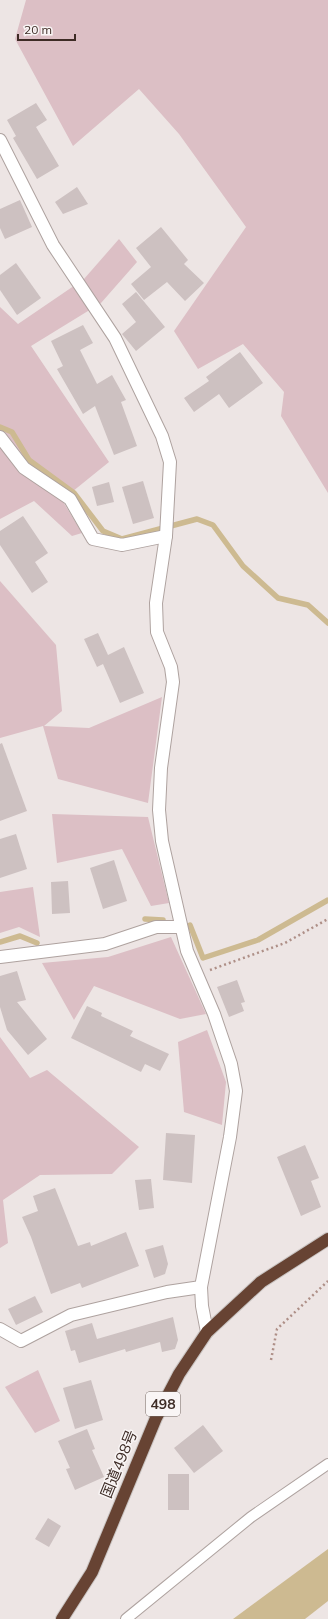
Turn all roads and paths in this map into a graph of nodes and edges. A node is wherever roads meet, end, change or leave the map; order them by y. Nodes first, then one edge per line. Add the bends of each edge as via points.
1 (0, 140) edge
2 (0, 437) edge
3 (166, 536) junction
4 (328, 919) edge
5 (181, 927) junction
6 (0, 957) edge
7 (197, 975) junction
8 (328, 1239) edge
9 (328, 1281) edge
10 (201, 1287) junction
11 (0, 1329) edge
12 (207, 1332) junction
13 (272, 1360) dead end
14 (328, 1464) edge
15 (62, 1619) edge
16 (126, 1619) edge

1 - 3 street via 53,245 115,338 162,436 170,462
2 - 3 street via 24,468 70,499 93,539 122,546
3 - 5 street via 156,603 157,632 171,667 172,682 161,768 159,810 162,842
4 - 7 path via 285,943
5 - 6 street via 156,926 105,944
5 - 7 street
7 - 10 street via 231,1064 236,1091 230,1137
8 - 12 highway, 国道498号 / 498 via 262,1282
9 - 13 path via 277,1329
10 - 11 street via 167,1292 71,1316 21,1341
10 - 12 street
12 - 15 highway, 国道498号 / 498 via 156,1418 92,1572
14 - 16 lane via 251,1517

